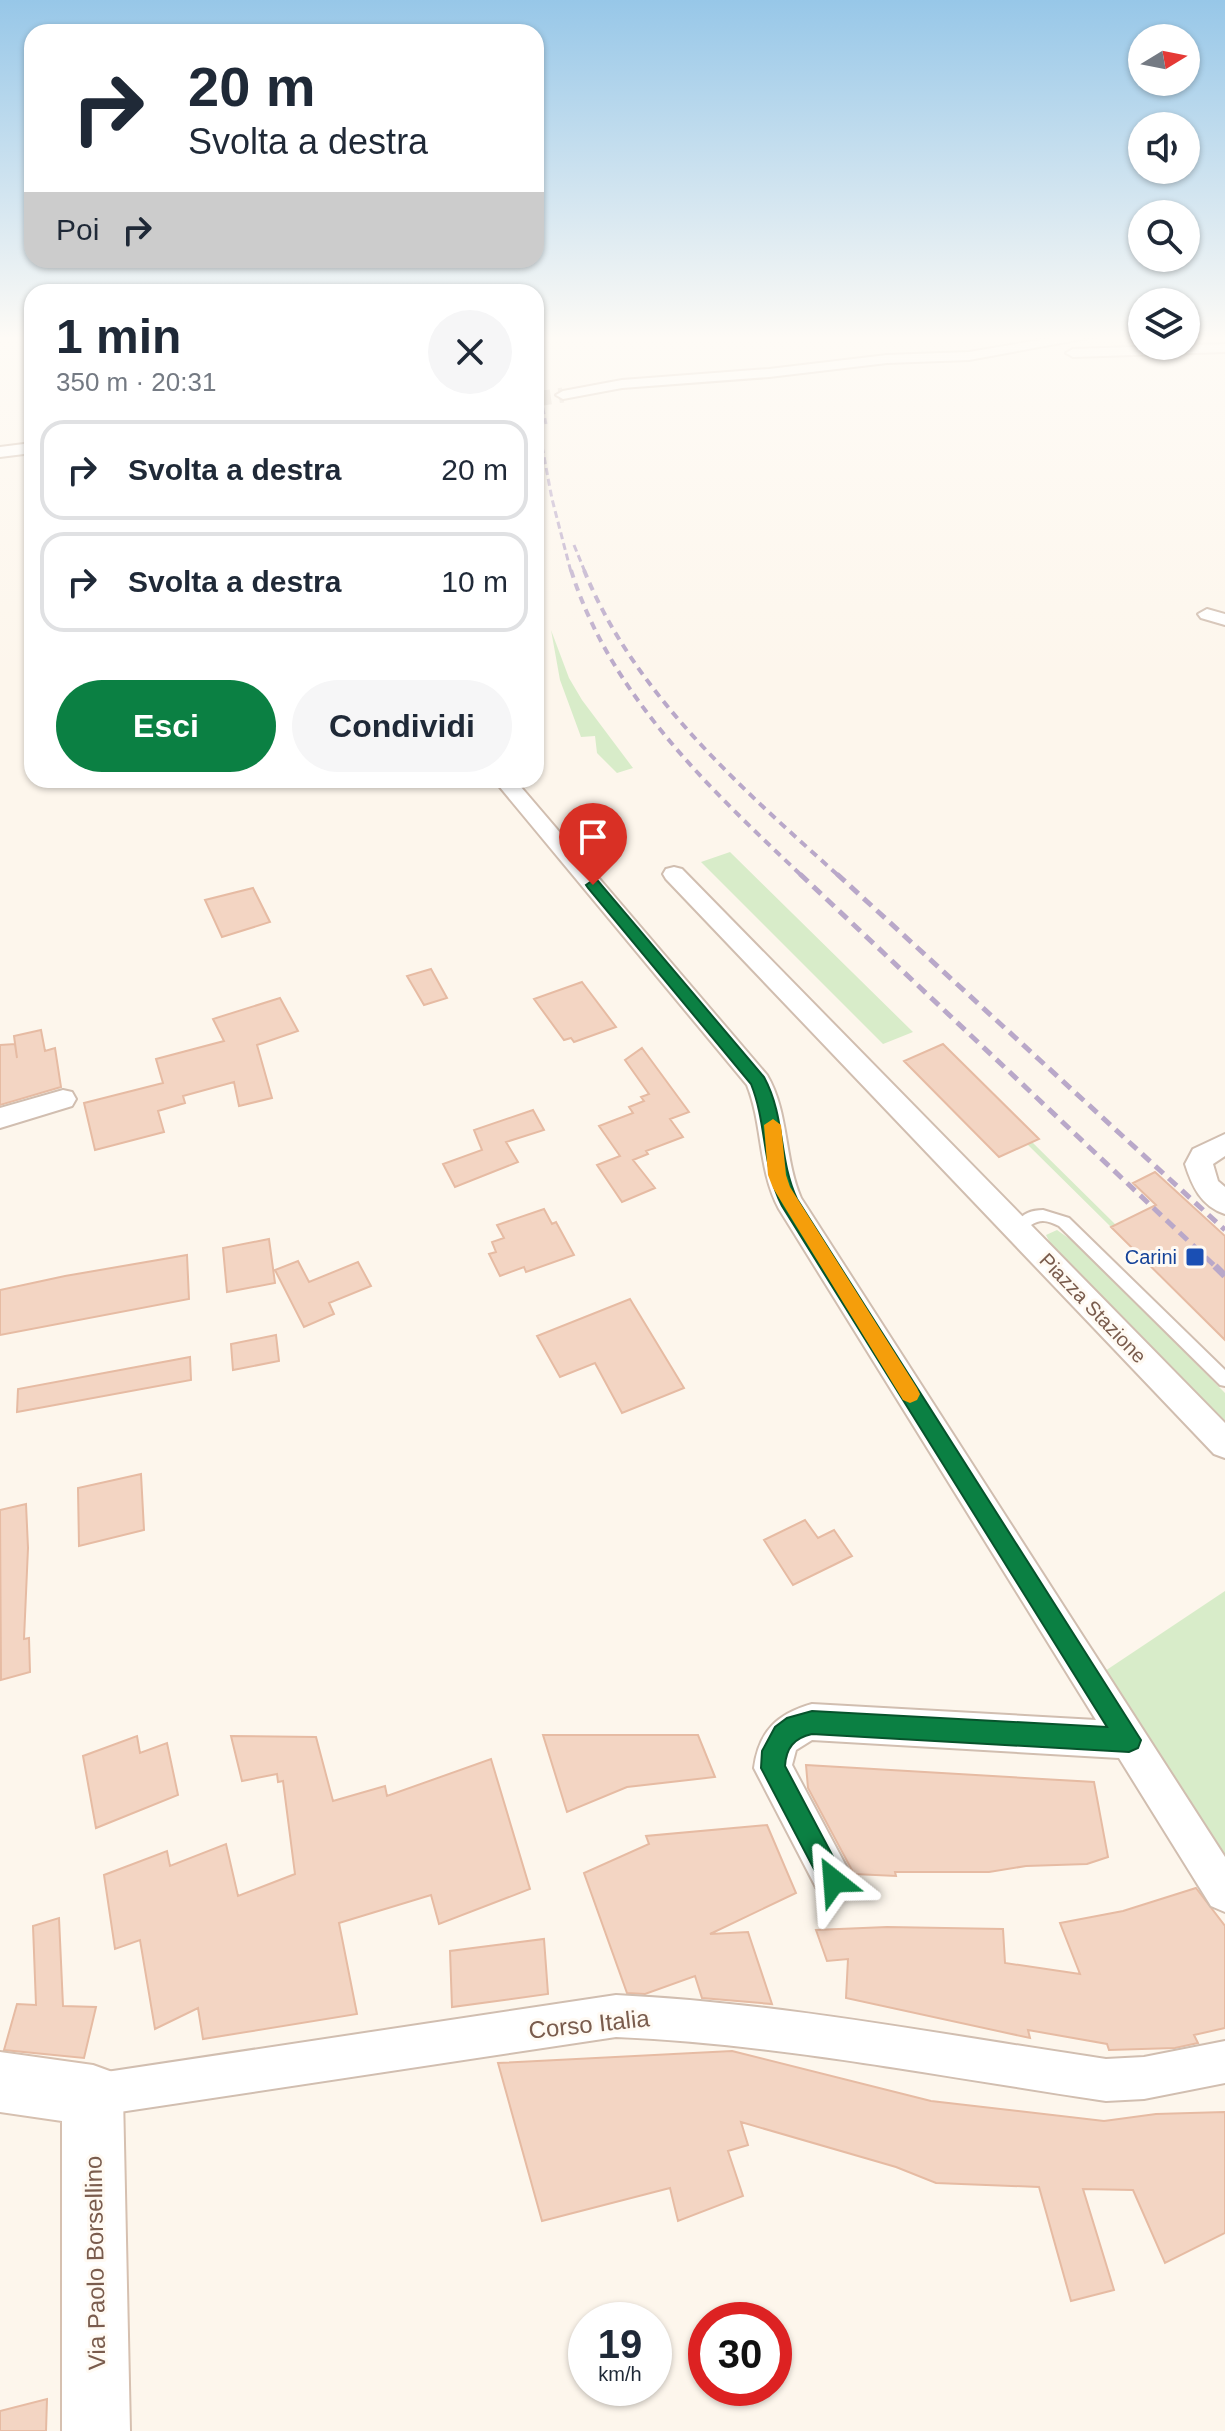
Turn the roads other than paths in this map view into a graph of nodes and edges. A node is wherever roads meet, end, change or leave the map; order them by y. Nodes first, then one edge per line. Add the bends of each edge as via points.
1 (24, 449) edge
2 (0, 452) edge
3 (511, 788) edge
4 (674, 874) dead end
5 (63, 1099) dead end
6 (0, 1118) edge
7 (1225, 1144) edge
8 (1225, 1203) edge
9 (1042, 1256) junction
10 (1225, 1380) edge
11 (1225, 1444) edge
12 (1129, 1740) junction
13 (834, 1881) dead end
14 (1225, 1892) edge
15 (1225, 2062) edge
16 (0, 2082) edge
17 (93, 2095) junction
18 (96, 2431) edge

1 - 2 street
3 - 12 street via 758,1081 770,1110 777,1175 789,1202
4 - 9 street
5 - 6 street
7 - 8 street via 1199,1164 1206,1186
9 - 10 lane, Piazza Stazione via 1028,1240 1024,1223 1044,1215 1074,1230
9 - 11 street, Piazza Stazione
12 - 13 street via 812,1722 795,1726 774,1751 773,1768
12 - 14 street
15 - 17 street, Corso Italia via 1106,2080 750,2024 616,2016
16 - 17 street, Corso Italia
17 - 18 street, Via Paolo Borsellino

